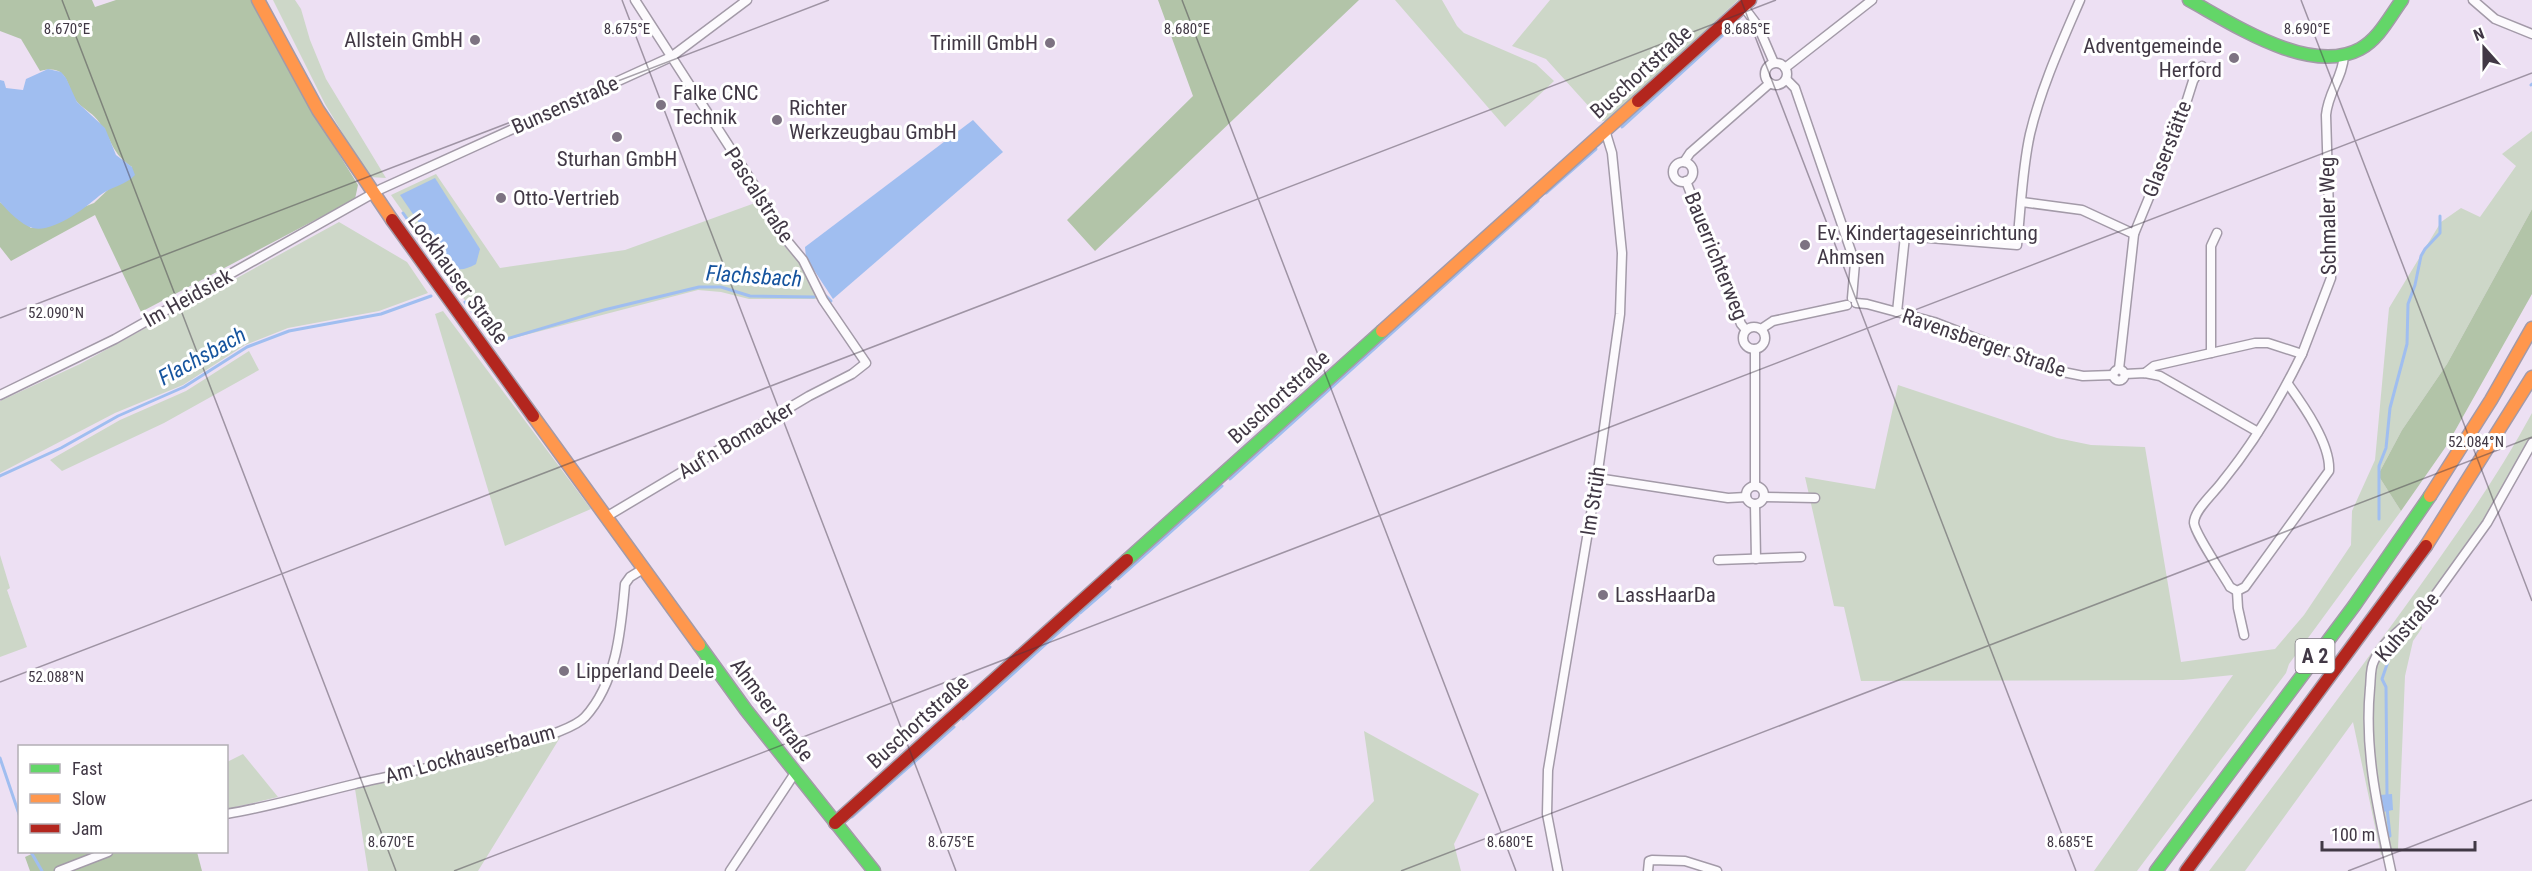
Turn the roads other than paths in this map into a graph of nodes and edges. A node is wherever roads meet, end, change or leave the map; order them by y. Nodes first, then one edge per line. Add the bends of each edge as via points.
1 (258, 0) edge
2 (635, 0) edge
3 (747, 0) edge
4 (1872, 0) edge
5 (2080, 0) edge
6 (2189, 0) edge
7 (2402, 0) edge
8 (2473, 0) edge
9 (1746, 3) edge
10 (2532, 34) edge
11 (2344, 55) junction
12 (671, 57) junction
13 (1774, 63) junction
14 (2202, 66) dead end
15 (1785, 68) junction
16 (1786, 79) junction
17 (1770, 83) junction
18 (1605, 130) junction
19 (1684, 162) junction
20 (1686, 181) junction
21 (374, 195) junction
22 (2022, 202) junction
23 (2217, 233) dead end
24 (2134, 234) junction
25 (1852, 302) junction
26 (1897, 312) junction
27 (2532, 328) edge
28 (1761, 329) junction
29 (1746, 330) junction
30 (1755, 349) junction
31 (2211, 353) junction
32 (2302, 354) junction
33 (866, 363) joint
34 (2119, 373) junction
35 (2145, 373) junction
36 (2532, 377) edge
37 (2288, 384) junction
38 (0, 395) edge
39 (2258, 432) junction
40 (2532, 443) edge
41 (1598, 478) junction
42 (1755, 485) junction
43 (1764, 496) junction
44 (1746, 497) junction
45 (1815, 498) dead end
46 (1755, 504) junction
47 (606, 517) junction
48 (1801, 557) dead end
49 (1756, 559) junction
50 (1718, 560) dead end
51 (643, 569) junction
52 (2237, 591) junction
53 (2244, 635) dead end
54 (795, 773) junction
55 (228, 814) edge
56 (835, 823) junction
57 (105, 853) edge
58 (59, 871) edge
59 (730, 871) edge
60 (874, 871) edge
61 (1557, 871) edge
62 (1648, 871) edge
63 (1717, 871) edge
64 (2156, 871) edge
65 (2186, 871) edge
66 (2391, 871) edge

1 - 21 main road, Lockhauser Straße via 318,110
2 - 12 street, Pascalstraße
3 - 12 street, Bunsenstraße
4 - 15 street
5 - 22 street via 2038,108 2025,161
6 - 11 main road via 2285,47 2315,56
7 - 11 main road via 2368,42
8 - 10 street via 2496,19
9 - 13 street
9 - 18 main road, Buschortstraße
11 - 32 street, Schmaler Weg via 2344,67 2328,100 2326,115 2331,278
12 - 21 street, Bunsenstraße
12 - 33 street, Pascalstraße
13 - 15 street
13 - 17 street via 1766,74
14 - 24 street, Glaserstätte
15 - 16 street
16 - 17 street via 1779,84
16 - 25 street via 1795,88 1855,263
17 - 19 street, Bauerrichterweg
18 - 41 street, Im Strüh via 1612,153 1623,283
18 - 56 main road, Buschortstraße
19 - 20 street, Bauerrichterweg via 1693,173
19 - 20 street, Bauerrichterweg via 1674,167 1673,173 1676,179
20 - 29 street, Bauerrichterweg
21 - 38 street, Im Heidsiek via 115,339
21 - 47 main road, Lockhauser Straße
22 - 24 street via 2082,210
22 - 26 street via 2018,244 1905,236
23 - 31 street via 2211,246
24 - 34 street, Glaserstätte
25 - 26 street, Ravensberger Straße
25 - 28 street, Ravensberger Straße via 1773,321
26 - 34 street, Ravensberger Straße via 1934,322 2063,372 2083,376
27 - 64 main road, A 2 via 2469,438 2408,531
28 - 29 street, Ravensberger Straße
28 - 30 street via 1765,339
29 - 30 street via 1744,343
30 - 42 street
31 - 32 street via 2268,343
31 - 35 street via 2154,366
32 - 37 street, Schmaler Weg
33 - 47 street, Auf'n Bomacker
34 - 35 street, Ravensberger Straße
35 - 39 street, Ravensberger Straße via 2160,376
36 - 65 main road, A 2 via 2407,574
37 - 39 street, Schmaler Weg
37 - 52 street via 2328,453 2329,471 2245,587
39 - 52 street, Schmaler Weg via 2194,522 2230,587
40 - 66 street, Kuhstraße via 2487,523 2428,605 2397,632 2373,662 2369,746
41 - 44 street via 1728,498
41 - 61 street, Im Strüh via 1548,770 1547,814
42 - 43 street via 1764,491
42 - 44 street via 1748,489
43 - 45 street
43 - 46 street
44 - 46 street
46 - 49 street
47 - 51 main road, Lockhauser Straße
48 - 49 street
49 - 50 street
51 - 54 main road, Ahmser Straße
51 - 55 street, Am Lockhauserbaum via 625,584 619,640 605,685 585,717 573,727 498,749
52 - 53 street
54 - 56 main road, Ahmser Straße
54 - 59 street
56 - 60 main road, Ahmser Straße
57 - 58 street
62 - 63 street via 1652,860 1685,861

